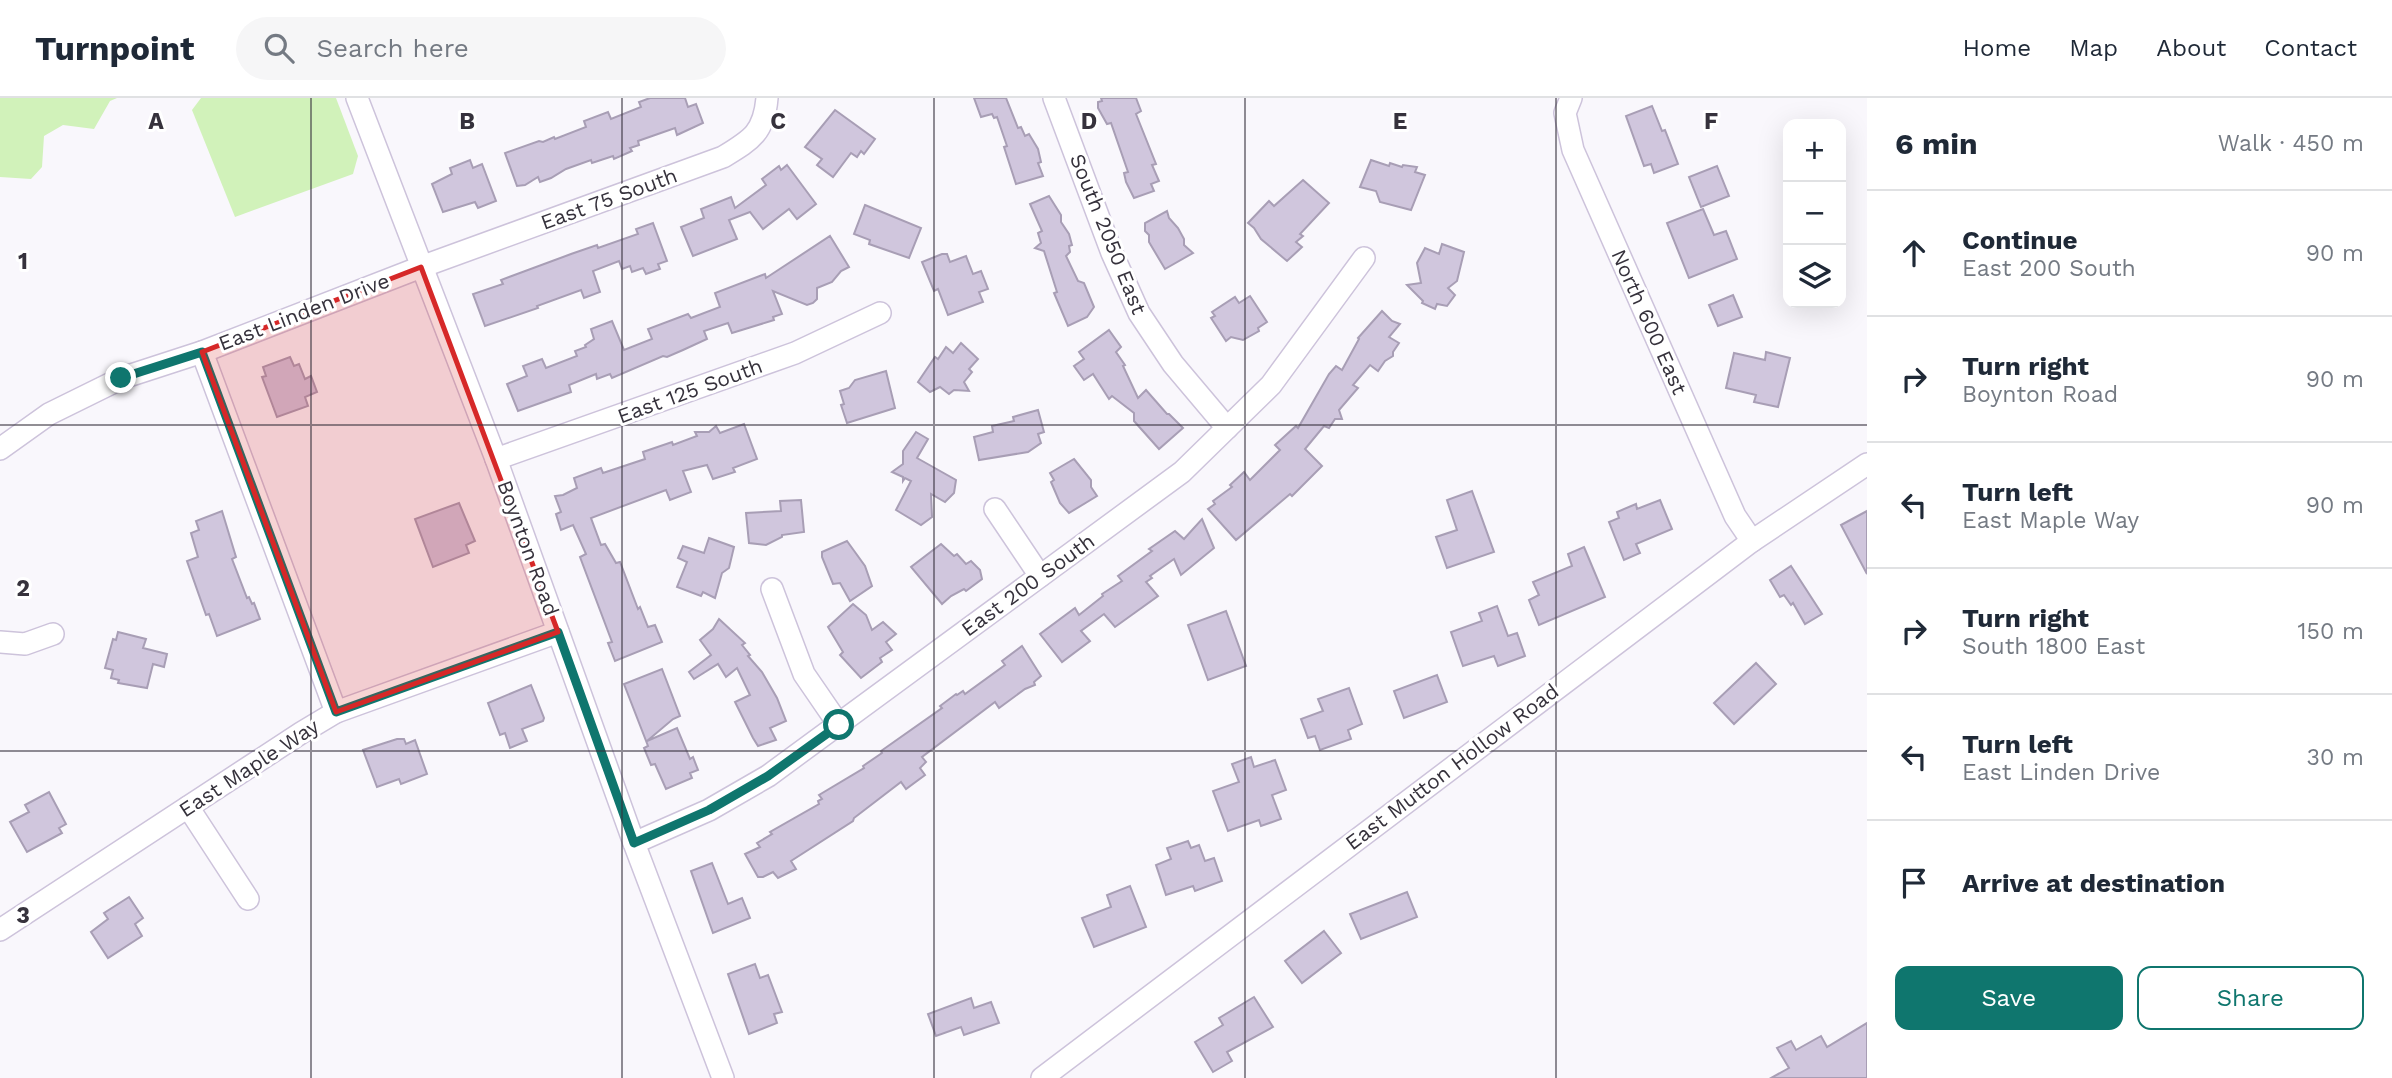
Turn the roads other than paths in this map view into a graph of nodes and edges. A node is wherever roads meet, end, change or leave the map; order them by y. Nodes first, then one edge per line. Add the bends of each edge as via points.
1 (357, 98) edge
2 (767, 98) edge
3 (1054, 98) edge
4 (1571, 98) edge
5 (1364, 258) dead end
6 (421, 267) junction
7 (880, 313) dead end
8 (202, 352) junction
9 (1227, 428) junction
10 (0, 449) edge
11 (496, 459) junction
12 (1867, 464) edge
13 (995, 509) dead end
14 (1752, 541) junction
15 (1041, 576) junction
16 (772, 589) dead end
17 (558, 632) junction
18 (53, 634) dead end
19 (0, 642) edge
20 (336, 712) junction
21 (839, 725) junction
22 (188, 807) junction
23 (634, 843) junction
24 (248, 899) dead end
25 (0, 930) edge
26 (723, 1078) edge
27 (1042, 1078) edge

1 - 6 street, Boynton Road
2 - 6 street, East 75 South via 765,115 753,138 723,157
3 - 9 street, South 2050 East via 1139,313 1173,365
4 - 14 street, North 600 East via 1565,113 1573,150 1735,516
5 - 9 street, East 200 South via 1271,385
6 - 8 street, East Linden Drive
6 - 11 street, Boynton Road
7 - 11 street, East 125 South via 795,353
8 - 10 street, East Linden Drive via 121,378 50,414
8 - 20 street
9 - 15 street, East 200 South via 1182,472
11 - 17 street, Boynton Road
12 - 14 street, East Mutton Hollow Road
13 - 15 street
14 - 27 street, East Mutton Hollow Road
15 - 21 street, East 200 South
16 - 21 street via 804,674
17 - 20 street, East Maple Way
17 - 23 street, Boynton Road
18 - 19 street via 25,644
20 - 22 street, East Maple Way
21 - 23 street, East 200 South via 768,776 709,810
22 - 24 street
22 - 25 street, East Maple Way
23 - 26 street, Boynton Road

